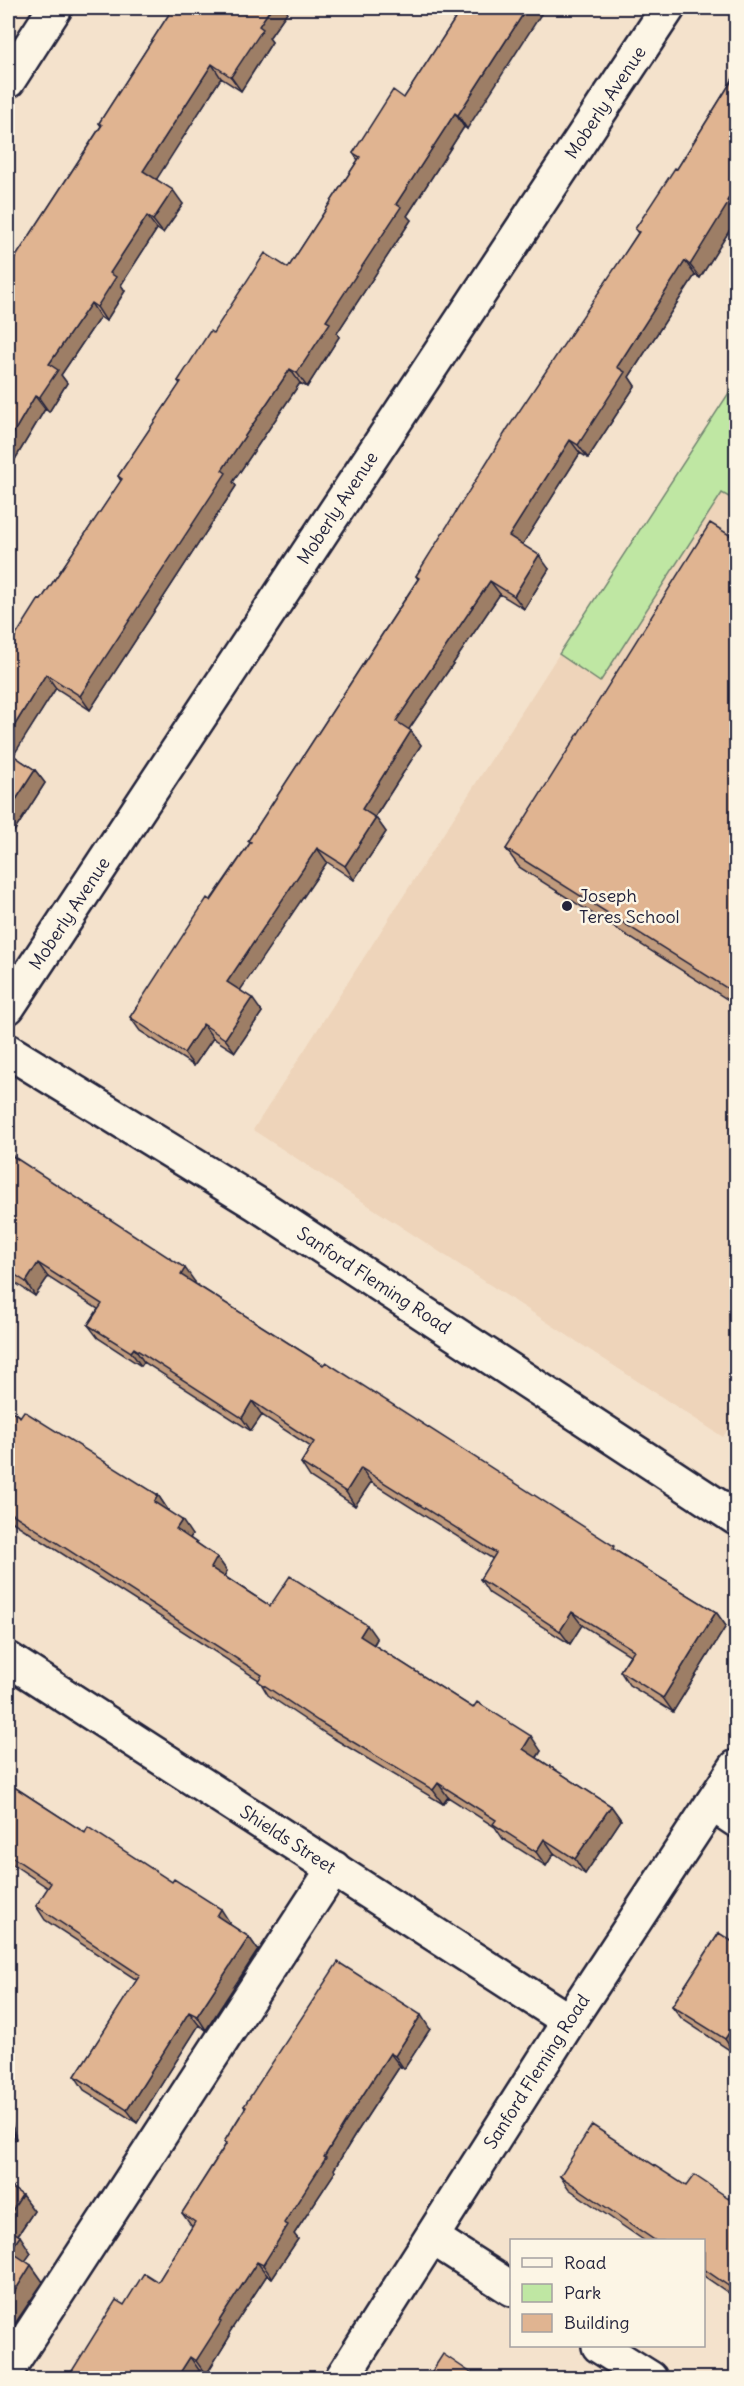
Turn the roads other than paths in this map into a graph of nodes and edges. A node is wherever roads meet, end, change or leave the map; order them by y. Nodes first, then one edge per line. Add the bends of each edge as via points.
1 (55, 8) edge
2 (668, 8) edge
3 (8, 81) edge
4 (8, 1007) edge
5 (8, 1051) edge
6 (736, 1518) edge
7 (8, 1659) edge
8 (736, 1767) edge
9 (724, 1812) edge
10 (334, 1868) junction
11 (569, 2021) junction
12 (433, 2238) junction
13 (510, 2288) edge
14 (601, 2347) edge
15 (8, 2369) edge
16 (342, 2379) edge
17 (650, 2379) edge

1 - 3 street
2 - 4 street, Moberly Avenue
5 - 6 street, Sanford Fleming Road via 257,1204
7 - 10 street, Shields Street
8 - 9 street, Sanford Fleming Road
9 - 11 street, Sanford Fleming Road
10 - 11 street, Shields Street
10 - 15 street
11 - 12 street, Sanford Fleming Road
12 - 13 street
12 - 16 street, Sanford Fleming Road
14 - 17 street

